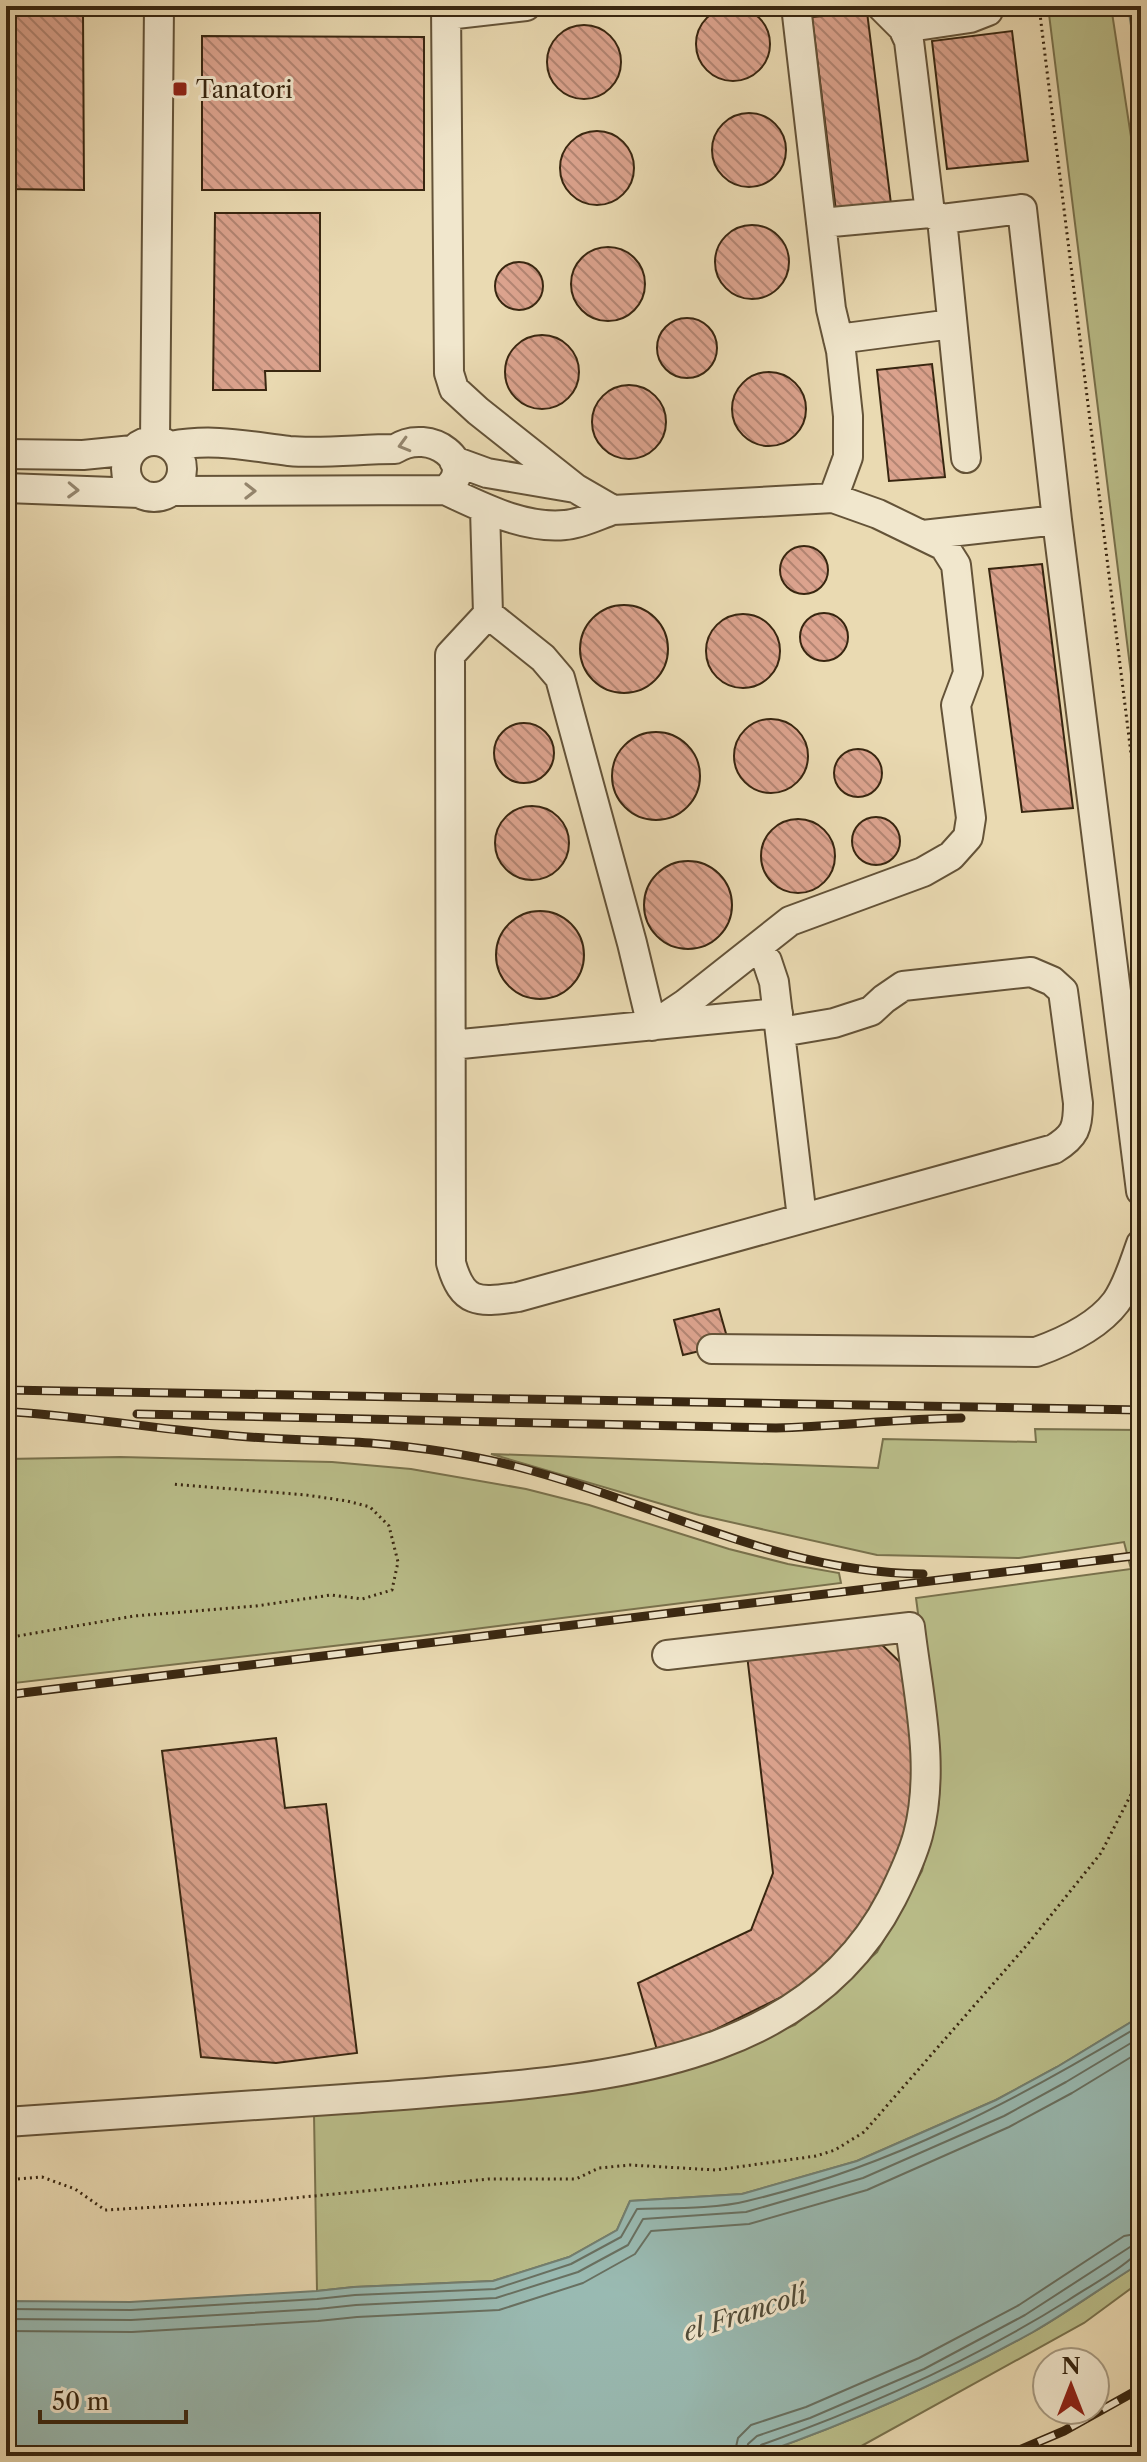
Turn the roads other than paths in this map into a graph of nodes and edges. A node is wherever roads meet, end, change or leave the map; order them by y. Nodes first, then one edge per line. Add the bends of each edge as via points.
1 (159, 6) edge
2 (526, 6) edge
3 (796, 6) edge
4 (881, 6) edge
5 (446, 10) edge
6 (990, 14) edge
7 (903, 28) junction
8 (936, 216) junction
9 (821, 223) junction
10 (952, 324) junction
11 (838, 339) junction
12 (153, 446) junction
13 (6, 454) edge
14 (966, 458) dead end
15 (454, 461) junction
16 (6, 488) edge
17 (575, 488) junction
18 (445, 490) junction
19 (172, 491) junction
20 (140, 493) junction
21 (833, 498) junction
22 (485, 509) junction
23 (613, 510) junction
24 (1057, 520) junction
25 (923, 535) junction
26 (488, 614) junction
27 (755, 949) junction
28 (779, 1022) junction
29 (652, 1026) junction
30 (451, 1045) junction
31 (1141, 1191) edge
32 (802, 1218) junction
33 (1141, 1244) edge
34 (712, 1349) dead end
35 (667, 1655) dead end
36 (6, 2122) edge

1 - 12 street
2 - 5 street
3 - 9 street
4 - 7 street
5 - 17 street via 449,373 454,389 478,411
6 - 7 street
7 - 8 street
8 - 9 street
8 - 10 street
8 - 24 street via 1022,209
9 - 11 street
10 - 11 street
10 - 14 street
11 - 21 street via 848,457
12 - 13 street via 83,455
15 -> 12 street via 448,451 422,441 395,449 306,451 196,441
12 - 19 street via 178,454 183,468
12 - 20 street via 127,461 126,473
15 - 17 street via 487,473
15 - 18 street via 453,484
16 -> 20 street
17 - 23 street
19 -> 18 street
18 - 22 street
19 - 20 street via 157,497
21 - 23 street
21 - 25 street
22 - 23 street via 537,524 566,525
22 - 26 street
24 - 25 street
24 - 31 street
25 - 27 street via 944,546 956,565 968,673 956,705 971,818 968,837 932,867 790,921
26 - 29 street via 560,678
26 - 30 street via 450,655
27 - 28 street via 767,961 774,982
27 - 29 street
28 - 29 street
28 - 32 street
28 - 32 street via 834,1023 871,1011 903,986 1031,972 1063,991 1078,1103 1070,1139 1054,1149
29 - 30 street
30 - 32 street via 451,1263 456,1281 468,1295 484,1301 518,1297
33 - 34 street via 1115,1302 1096,1322 1036,1352
35 - 36 street via 910,1627 926,1762 918,1836 886,1910 865,1941 794,2007 707,2049 588,2078

